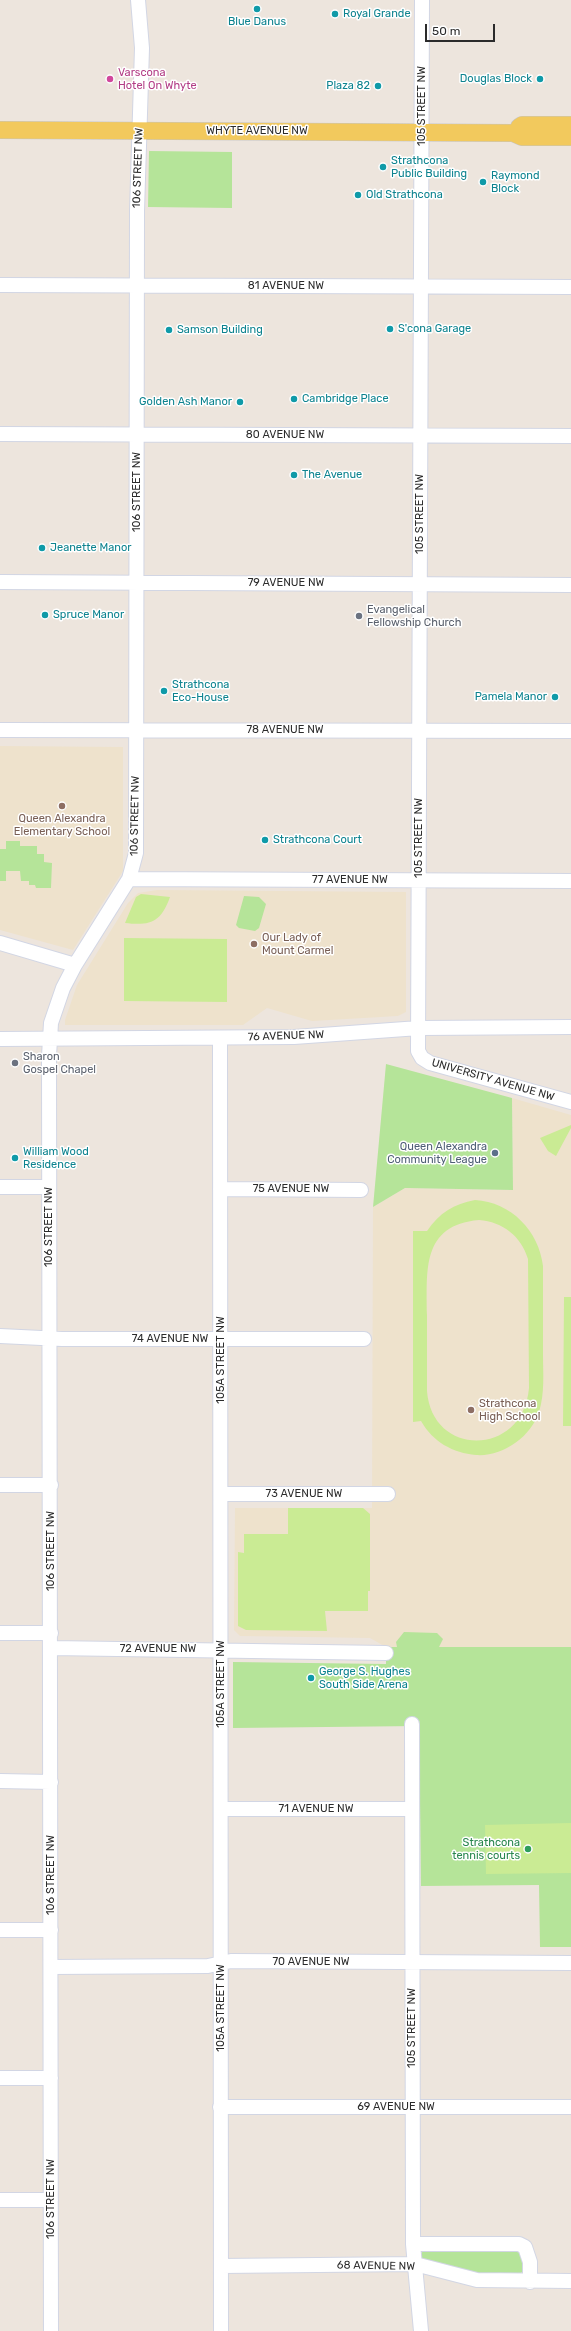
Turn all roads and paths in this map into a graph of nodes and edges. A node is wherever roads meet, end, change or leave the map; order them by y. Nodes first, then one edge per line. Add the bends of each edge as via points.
1 (138, 0) edge
2 (422, 0) edge
3 (571, 125) edge
4 (0, 130) edge
5 (139, 131) junction
6 (422, 132) junction
7 (513, 133) junction
8 (571, 138) edge
9 (0, 285) edge
10 (137, 286) junction
11 (421, 287) junction
12 (571, 288) edge
13 (0, 434) edge
14 (137, 435) junction
15 (420, 436) junction
16 (571, 436) edge
17 (0, 582) edge
18 (136, 582) junction
19 (420, 584) junction
20 (571, 584) edge
21 (0, 730) edge
22 (136, 730) junction
23 (419, 731) junction
24 (571, 731) edge
25 (129, 879) junction
26 (418, 880) junction
27 (571, 881) edge
28 (0, 944) edge
29 (75, 965) junction
30 (571, 1027) edge
31 (418, 1028) junction
32 (50, 1038) junction
33 (220, 1038) junction
34 (0, 1039) edge
35 (571, 1102) edge
36 (0, 1187) edge
37 (49, 1187) junction
38 (220, 1189) junction
39 (361, 1190) dead end
40 (0, 1336) edge
41 (50, 1337) junction
42 (221, 1339) junction
43 (364, 1339) dead end
44 (0, 1485) edge
45 (51, 1485) junction
46 (221, 1494) junction
47 (388, 1494) dead end
48 (0, 1633) edge
49 (51, 1633) junction
50 (51, 1648) junction
51 (221, 1651) junction
52 (386, 1653) dead end
53 (412, 1724) dead end
54 (0, 1782) edge
55 (51, 1782) junction
56 (221, 1809) junction
57 (412, 1809) junction
58 (0, 1930) edge
59 (51, 1930) junction
60 (412, 1962) junction
61 (571, 1963) edge
62 (221, 1964) junction
63 (51, 1967) junction
64 (0, 2078) edge
65 (51, 2078) junction
66 (220, 2107) junction
67 (412, 2107) junction
68 (571, 2107) edge
69 (0, 2200) edge
70 (51, 2200) junction
71 (414, 2244) junction
72 (415, 2264) junction
73 (221, 2266) junction
74 (571, 2281) edge
75 (530, 2282) junction
76 (51, 2331) edge
77 (221, 2331) edge
78 (421, 2331) edge

1 - 5 street, 106 STREET NW via 142,48
2 - 6 street, 105 STREET NW
3 - 7 main road, WHYTE AVENUE NW via 522,125
4 - 5 main road, WHYTE AVENUE NW
5 - 6 main road, WHYTE AVENUE NW
5 - 10 street, 106 STREET NW
6 - 7 main road, WHYTE AVENUE NW
6 - 11 street, 105 STREET NW
7 - 8 main road, WHYTE AVENUE NW via 522,137
9 - 10 street, 81 AVENUE NW
10 - 11 street, 81 AVENUE NW
10 - 14 street, 106 STREET NW
11 - 12 street, 81 AVENUE NW
11 - 15 street, 105 STREET NW
13 - 14 street, 80 AVENUE NW
14 - 15 street, 80 AVENUE NW
14 - 18 street, 106 STREET NW
15 - 16 street, 80 AVENUE NW
15 - 19 street, 105 STREET NW
17 - 18 street, 79 AVENUE NW
18 - 19 street, 79 AVENUE NW
18 - 22 street, 106 STREET NW
19 - 20 street, 79 AVENUE NW
19 - 23 street, 105 STREET NW
21 - 22 street, 78 AVENUE NW
22 - 23 street, 78 AVENUE NW
22 - 25 street, 106 STREET NW via 136,853
23 - 24 street, 78 AVENUE NW
23 - 26 street, 105 STREET NW
25 - 26 street, 77 AVENUE NW
25 - 29 street, 106 STREET NW
26 - 27 street, 77 AVENUE NW
26 - 31 street, 105 STREET NW
28 - 29 street
29 - 32 street, 106 STREET NW via 63,988 51,1023
30 - 31 street, 76 AVENUE NW
31 - 33 street, 76 AVENUE NW via 294,1037
31 - 35 street, UNIVERSITY AVENUE NW via 418,1051 426,1061
32 - 33 street, 76 AVENUE NW
32 - 34 street, 76 AVENUE NW
32 - 37 street, 106 STREET NW
33 - 38 street, 105A STREET NW
36 - 37 street
37 - 41 street, 106 STREET NW
38 - 39 street, 75 AVENUE NW
38 - 42 street, 105A STREET NW
40 - 41 street, 74 AVENUE NW
41 - 42 street, 74 AVENUE NW
41 - 45 street, 106 STREET NW
42 - 43 street, 74 AVENUE NW
42 - 46 street, 105A STREET NW
44 - 45 street
45 - 49 street, 106 STREET NW
46 - 47 street, 73 AVENUE NW
46 - 51 street, 105A STREET NW
48 - 49 street
49 - 50 street, 106 STREET NW
50 - 51 street, 72 AVENUE NW
50 - 55 street, 106 STREET NW
51 - 52 street, 72 AVENUE NW
51 - 56 street, 105A STREET NW
53 - 57 street, 105 STREET NW
54 - 55 street
55 - 59 street, 106 STREET NW
56 - 57 street, 71 AVENUE NW
56 - 62 street, 105A STREET NW
57 - 60 street, 105 STREET NW
58 - 59 street
59 - 63 street, 106 STREET NW
60 - 61 street, 70 AVENUE NW
60 - 62 street, 70 AVENUE NW
60 - 67 street, 105 STREET NW
62 - 63 street, 70 AVENUE NW
62 - 66 street, 105A STREET NW
63 - 65 street, 106 STREET NW
64 - 65 street
65 - 70 street, 106 STREET NW
66 - 67 street, 69 AVENUE NW
66 - 73 street, 105A STREET NW
67 - 68 street, 69 AVENUE NW
67 - 71 street, 105 STREET NW
69 - 70 street
70 - 76 street, 106 STREET NW
71 - 72 street, 105 STREET NW
71 - 75 street, 68 AVENUE NW via 519,2244 525,2246 529,2253
72 - 73 street, 68 AVENUE NW
72 - 75 street, 68 AVENUE NW via 477,2280
72 - 78 street, 105 STREET NW
73 - 77 street, 105A STREET NW
74 - 75 street, 68 AVENUE NW

